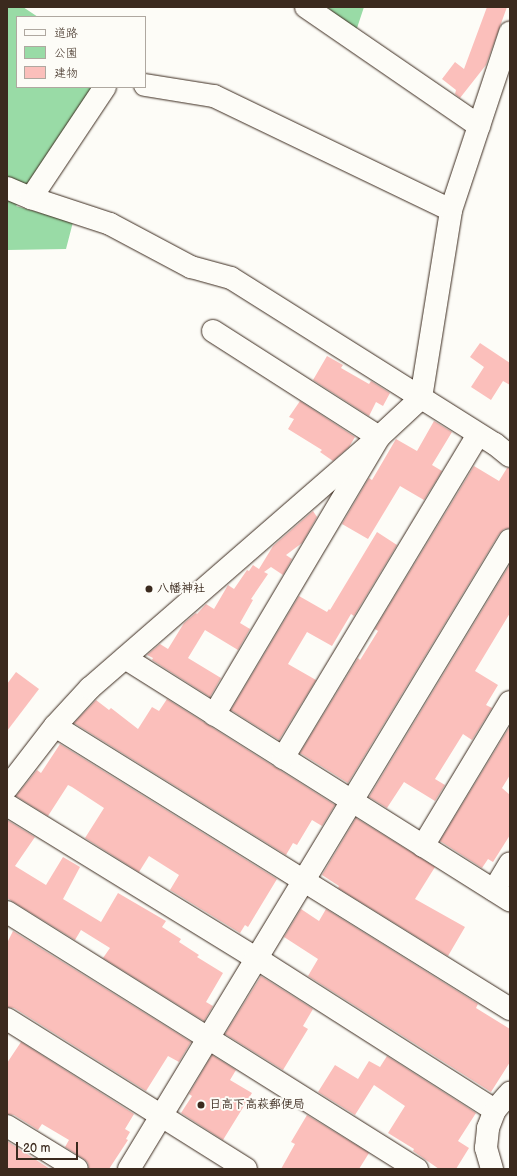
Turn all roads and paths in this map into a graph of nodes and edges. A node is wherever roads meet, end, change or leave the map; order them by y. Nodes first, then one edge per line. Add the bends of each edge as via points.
1 (306, 7) edge
2 (510, 33) edge
3 (146, 85) edge
4 (104, 88) edge
5 (479, 126) junction
6 (7, 188) edge
7 (30, 198) junction
8 (451, 210) junction
9 (213, 331) dead end
10 (421, 398) junction
11 (478, 435) junction
12 (379, 437) junction
13 (510, 456) edge
14 (510, 540) edge
15 (125, 658) junction
16 (510, 702) edge
17 (214, 715) junction
18 (55, 726) junction
19 (283, 758) junction
20 (7, 788) edge
21 (351, 800) junction
22 (7, 805) edge
23 (423, 846) junction
24 (510, 863) edge
25 (304, 880) junction
26 (502, 895) edge
27 (7, 912) edge
28 (256, 958) junction
29 (510, 1009) edge
30 (7, 1019) edge
31 (208, 1038) junction
32 (510, 1093) edge
33 (495, 1110) junction
34 (161, 1116) junction
35 (7, 1126) edge
36 (77, 1169) edge
37 (129, 1169) edge
38 (246, 1169) edge
39 (417, 1169) edge
40 (492, 1169) edge

1 - 5 street
2 - 5 street
3 - 8 street via 214,96
4 - 7 street
5 - 8 street
6 - 7 street
7 - 10 street via 110,224 191,267 231,278
8 - 10 street
9 - 12 street
10 - 11 street
10 - 12 street
11 - 13 street
11 - 19 street
12 - 15 street
12 - 17 street
14 - 21 street
15 - 17 street
15 - 18 street via 90,688
16 - 23 street
17 - 19 street
18 - 20 street
18 - 25 street
19 - 21 street
21 - 23 street
21 - 25 street
22 - 28 street
23 - 26 street
24 - 26 street
25 - 28 street
25 - 29 street
27 - 31 street
28 - 31 street
28 - 33 street
30 - 34 street
31 - 34 street
31 - 39 street
32 - 33 street
33 - 40 street via 488,1128 486,1148
34 - 37 street
34 - 38 street
35 - 36 street

